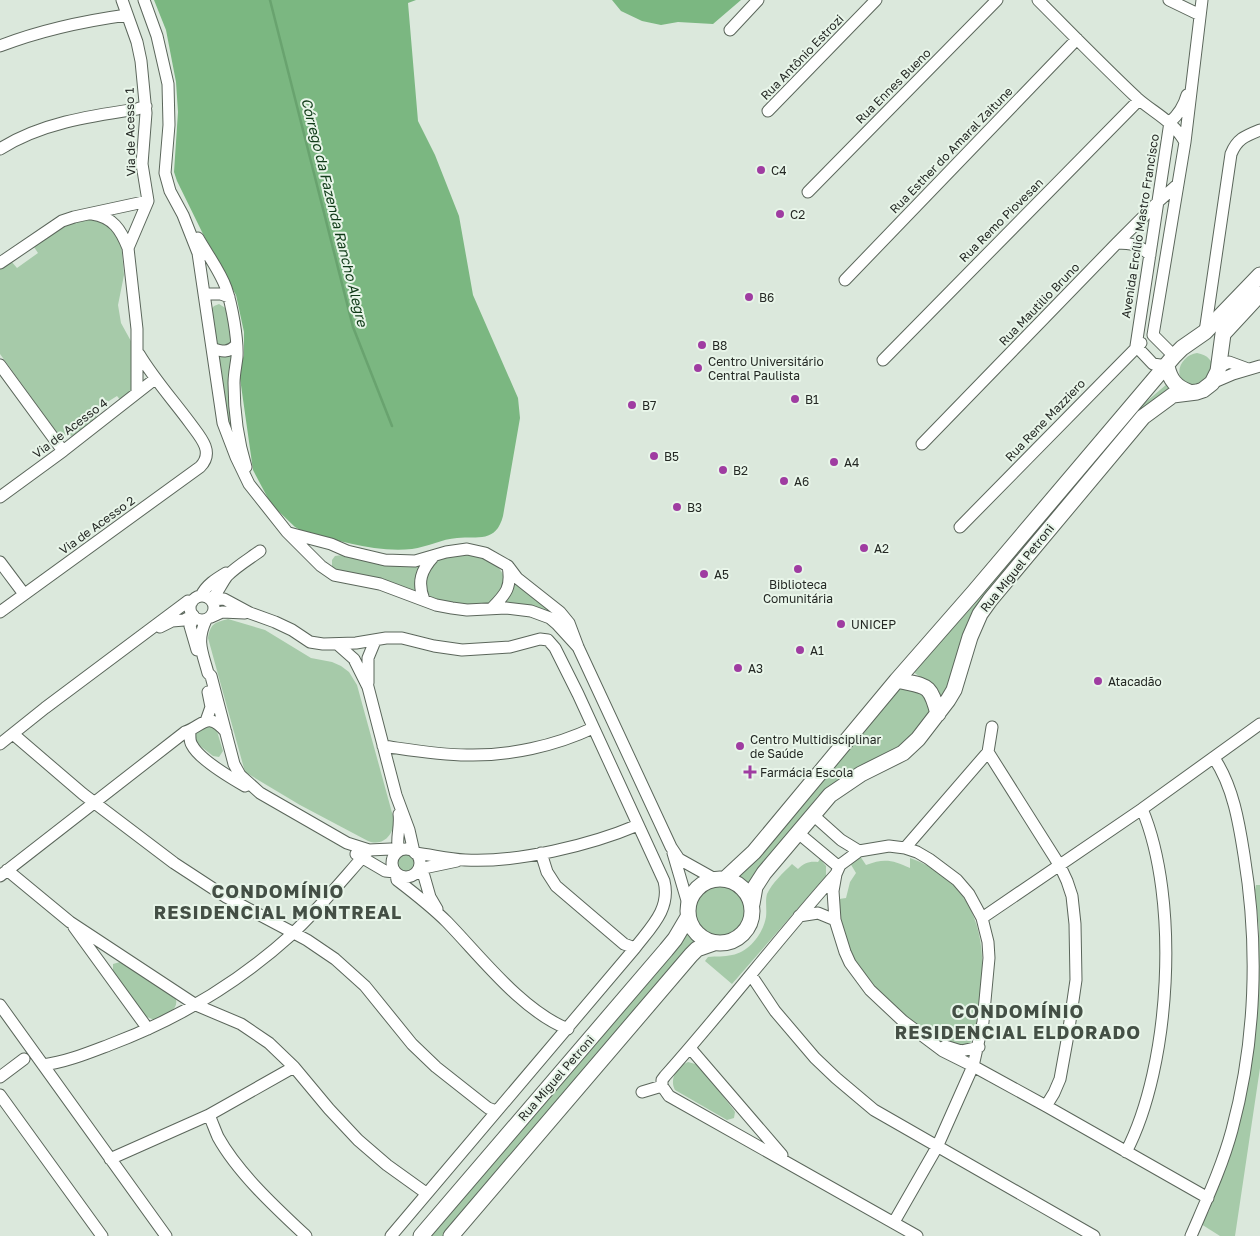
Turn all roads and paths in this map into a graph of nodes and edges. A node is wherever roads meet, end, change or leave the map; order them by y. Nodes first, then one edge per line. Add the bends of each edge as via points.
1 (122, 0) edge
2 (144, 0) edge
3 (758, 0) edge
4 (876, 0) edge
5 (997, 0) edge
6 (1038, 0) edge
7 (1169, 0) edge
8 (1202, 0) edge
9 (127, 15) junction
10 (1200, 15) junction
11 (730, 30) dead end
12 (1077, 39) junction
13 (0, 46) edge
14 (1194, 78) junction
15 (1139, 100) junction
16 (146, 106) junction
17 (768, 111) dead end
18 (1170, 122) junction
19 (1260, 130) edge
20 (1185, 142) junction
21 (0, 149) edge
22 (1178, 184) junction
23 (808, 192) dead end
24 (148, 201) junction
25 (1159, 201) junction
26 (90, 213) junction
27 (183, 215) junction
28 (1117, 243) junction
29 (128, 248) junction
30 (1150, 255) junction
31 (0, 263) edge
32 (1260, 275) edge
33 (845, 280) dead end
34 (204, 294) junction
35 (1260, 294) edge
36 (229, 297) junction
37 (1205, 332) junction
38 (1152, 335) junction
39 (236, 345) junction
40 (1136, 346) junction
41 (1221, 347) junction
42 (212, 348) junction
43 (138, 352) junction
44 (883, 360) dead end
45 (1170, 361) junction
46 (1219, 367) junction
47 (1255, 368) edge
48 (2, 373) edge
49 (155, 379) junction
50 (1212, 383) junction
51 (1189, 392) junction
52 (137, 393) junction
53 (922, 444) dead end
54 (63, 451) junction
55 (0, 497) edge
56 (260, 498) junction
57 (960, 527) dead end
58 (287, 532) junction
59 (336, 546) junction
60 (260, 550) dead end
61 (435, 555) junction
62 (0, 562) edge
63 (321, 566) junction
64 (508, 566) junction
65 (232, 572) junction
66 (24, 594) junction
67 (201, 599) junction
68 (424, 600) junction
69 (229, 601) junction
70 (492, 608) junction
71 (0, 612) edge
72 (250, 613) junction
73 (194, 616) junction
74 (208, 618) junction
75 (145, 634) junction
76 (375, 641) junction
77 (337, 644) junction
78 (578, 647) junction
79 (204, 658) junction
80 (208, 672) junction
81 (897, 680) junction
82 (368, 687) junction
83 (938, 714) junction
84 (206, 721) junction
85 (1260, 724) edge
86 (992, 727) dead end
87 (593, 728) junction
88 (190, 730) junction
89 (13, 734) junction
90 (227, 738) junction
91 (0, 744) edge
92 (383, 746) junction
93 (192, 747) junction
94 (988, 752) junction
95 (152, 757) junction
96 (1214, 758) junction
97 (208, 761) junction
98 (260, 793) junction
99 (396, 795) junction
100 (93, 802) junction
101 (1142, 809) junction
102 (813, 814) junction
103 (638, 825) junction
104 (797, 832) junction
105 (671, 847) junction
106 (905, 848) junction
107 (398, 851) junction
108 (859, 851) junction
109 (415, 852) junction
110 (541, 853) junction
111 (365, 854) junction
112 (466, 860) junction
113 (1060, 866) junction
114 (418, 870) junction
115 (837, 870) junction
116 (395, 872) junction
117 (4, 873) edge
118 (719, 878) junction
119 (752, 904) junction
120 (688, 911) junction
121 (799, 916) junction
122 (442, 917) junction
123 (982, 918) junction
124 (835, 920) junction
125 (70, 922) junction
126 (292, 933) junction
127 (714, 943) junction
128 (635, 948) junction
129 (751, 975) junction
130 (196, 1004) junction
131 (0, 1005) edge
132 (148, 1029) junction
133 (568, 1029) junction
134 (926, 1038) junction
135 (979, 1047) junction
136 (690, 1048) junction
137 (24, 1059) dead end
138 (43, 1065) junction
139 (973, 1066) junction
140 (294, 1067) junction
141 (0, 1077) edge
142 (662, 1086) junction
143 (642, 1092) dead end
144 (0, 1096) edge
145 (1046, 1106) junction
146 (496, 1111) junction
147 (210, 1115) junction
148 (737, 1121) junction
149 (937, 1147) junction
150 (1126, 1152) junction
151 (110, 1160) junction
152 (789, 1162) junction
153 (426, 1193) junction
154 (1208, 1198) junction
155 (894, 1222) junction
156 (102, 1236) edge
157 (166, 1236) edge
158 (306, 1236) edge
159 (391, 1236) edge
160 (421, 1236) edge
161 (451, 1236) edge
162 (917, 1236) edge
163 (1094, 1236) edge
164 (1191, 1236) edge

1 - 9 street, Via de Acesso 1
2 - 27 street via 157,36 168,84 165,173
3 - 11 street
4 - 17 street, Rua Antônio Estrozi
5 - 23 street, Rua Ennes Bueno
6 - 12 street
7 - 10 street
8 - 10 street, Avenida Ercílio Mastro Francisco
9 - 13 street via 68,25
9 - 16 street, Via de Acesso 1 via 142,61
10 - 14 street, Avenida Ercílio Mastro Francisco
12 - 15 street
12 - 33 street, Rua Esther do Amaral Zaitune
14 - 18 street, Avenida Ercílio Mastro Francisco via 1185,102
14 - 20 street, Avenida Ercílio Mastro Francisco
15 - 18 street
15 - 44 street, Rua Remo Piovesan
16 - 21 street via 72,120 26,135
16 - 24 street, Via de Acesso 1 via 142,164
18 - 20 street
18 - 25 street, Avenida Ercílio Mastro Francisco
19 - 37 street via 1242,138 1231,154
20 - 22 street, Avenida Ercílio Mastro Francisco
22 - 25 street, Rua Mautilio Bruno
22 - 38 street, Avenida Ercílio Mastro Francisco
24 - 26 street
24 - 29 street
25 - 28 street, Rua Mautilio Bruno
25 - 30 street, Avenida Ercílio Mastro Francisco
26 - 29 street via 112,221
26 - 31 street via 55,225
27 - 34 street via 198,253
27 - 36 street via 222,279
28 - 30 street via 1132,243
28 - 53 street, Rua Mautilio Bruno
29 - 43 street
30 - 40 street, Avenida Ercílio Mastro Francisco
32 - 37 main road, Rua Miguel Petroni
34 - 36 street
34 - 42 street
35 - 41 main road via 1227,328
36 - 39 street
37 - 41 main road via 1216,338
37 - 45 main road, Rua Miguel Petroni
38 - 40 street, Rua Rene Mazziero
38 - 45 street
39 - 42 street via 226,352
39 - 56 street via 234,391 242,450
40 - 45 street via 1153,364
40 - 57 street, Rua Rene Mazziero
41 - 46 main road
42 - 56 street via 223,423 249,484
43 - 49 street
43 - 52 street
45 - 51 main road via 1172,381
45 - 81 main road, Rua Miguel Petroni
46 - 47 street via 1228,362
46 - 50 main road
47 - 50 street
48 - 54 street
49 - 52 street, Via de Acesso 4
49 - 66 street, Via de Acesso 2 via 202,440 206,458 200,467
50 - 51 main road, Rua Miguel Petroni via 1204,390
51 - 83 main road, Rua Miguel Petroni via 1173,394 1143,417 990,600 972,632 954,690
52 - 54 street, Via de Acesso 4
54 - 55 street, Via de Acesso 4
56 - 58 street
58 - 59 street
58 - 63 street
59 - 61 street via 399,562
59 - 63 street via 324,554
60 - 65 street
61 - 64 street via 474,550
61 - 68 street via 421,572
62 - 66 street
63 - 68 street via 334,576 380,584
64 - 70 street via 510,580 506,593
64 - 78 street via 517,578 560,612 569,623
65 - 67 street
65 - 69 street via 226,592
66 - 71 street, Via de Acesso 2
67 - 69 street
67 - 73 street via 191,609
67 - 74 street via 214,606 213,614
67 - 75 street via 188,601
68 - 70 street via 467,610
69 - 72 street
70 - 78 street via 515,608 540,614 557,624
72 - 74 street via 222,612
72 - 77 street via 275,622 310,642
73 - 74 street via 200,620
73 - 75 street via 172,621
73 - 79 street via 190,623 191,634 197,652
74 - 79 street via 200,637
75 - 89 street
76 - 77 street
76 - 82 street via 368,658
76 - 87 street via 402,638 462,650 510,647 544,639 555,648
77 - 82 street via 354,659
78 - 105 street
79 - 80 street
80 - 84 street via 211,707
80 - 90 street
81 - 83 main road via 925,686
81 - 118 main road, Rua Miguel Petroni via 754,852
82 - 92 street
83 - 102 main road, Rua Miguel Petroni via 903,753 846,783
84 - 88 street
84 - 90 street via 216,723
85 - 96 street
86 - 94 street
87 - 92 street via 538,747 498,753 467,755
87 - 103 street
88 - 93 street
88 - 95 street
89 - 91 street
89 - 100 street
90 - 97 street via 224,758
90 - 98 street via 237,771
92 - 99 street
93 - 95 street via 178,745
93 - 97 street
94 - 106 street
94 - 113 street
95 - 100 street
96 - 101 street
96 - 154 street via 1227,781 1243,844 1252,919 1253,982 1247,1048 1232,1130
97 - 98 street
98 - 111 street
99 - 107 street via 400,822
99 - 109 street
100 - 117 street
100 - 126 street via 189,873
101 - 113 street
101 - 150 street via 1153,842 1163,903 1165,980 1152,1076 1134,1137
102 - 104 main road, Rua Miguel Petroni
102 - 108 street via 841,840
103 - 110 street via 596,840
103 - 128 street via 664,881 666,896 663,910
104 - 115 street
104 - 119 main road, Rua Miguel Petroni via 755,887
105 - 118 street via 679,859
105 - 120 street
106 - 108 street via 889,846
106 - 123 street via 929,859 957,880
107 - 109 street
107 - 111 street via 391,849
107 - 116 street via 392,863
108 - 115 street
109 - 112 street
109 - 114 street via 420,860
110 - 112 street
110 - 128 street via 556,886 624,944
111 - 116 street via 385,871
111 - 126 street
112 - 114 street
113 - 123 street
113 - 145 street via 1072,896 1076,980 1060,1079
114 - 116 street via 408,877
114 - 122 street via 424,876 430,897
115 - 121 street
115 - 124 street via 833,891
116 - 122 street via 397,880
117 - 125 street
118 - 119 main road via 738,883
118 - 120 main road via 701,883 692,892
119 - 127 main road via 752,917 747,929 738,938
120 - 127 main road via 693,929
120 - 160 main road, Rua Miguel Petroni via 666,950
121 - 124 street via 818,913
121 - 129 street
122 - 133 street via 525,1001
123 - 135 street via 989,958
124 - 134 street via 845,952 857,973 886,1006
125 - 130 street
125 - 132 street
126 - 130 street via 230,984
126 - 146 street via 350,971 412,1044 436,1067
127 - 161 main road, Rua Miguel Petroni via 697,949 691,955
128 - 133 street
129 - 136 street
129 - 149 street via 794,1035 836,1078 874,1110
130 - 132 street
130 - 140 street via 256,1033
131 - 138 street
132 - 138 street via 74,1058
133 - 146 street
134 - 135 street via 961,1051
134 - 139 street
135 - 139 street
136 - 142 street via 662,1080
136 - 148 street
137 - 141 street
138 - 151 street
139 - 145 street
139 - 149 street
140 - 147 street
140 - 153 street via 358,1140
142 - 143 street
142 - 148 street via 669,1096
144 - 156 street
145 - 150 street
146 - 153 street
147 - 151 street
147 - 158 street via 218,1137 250,1180
148 - 152 street
148 - 152 street
149 - 155 street
149 - 163 street
150 - 154 street
151 - 157 street
152 - 155 street
153 - 159 street
154 - 164 street
155 - 162 street

